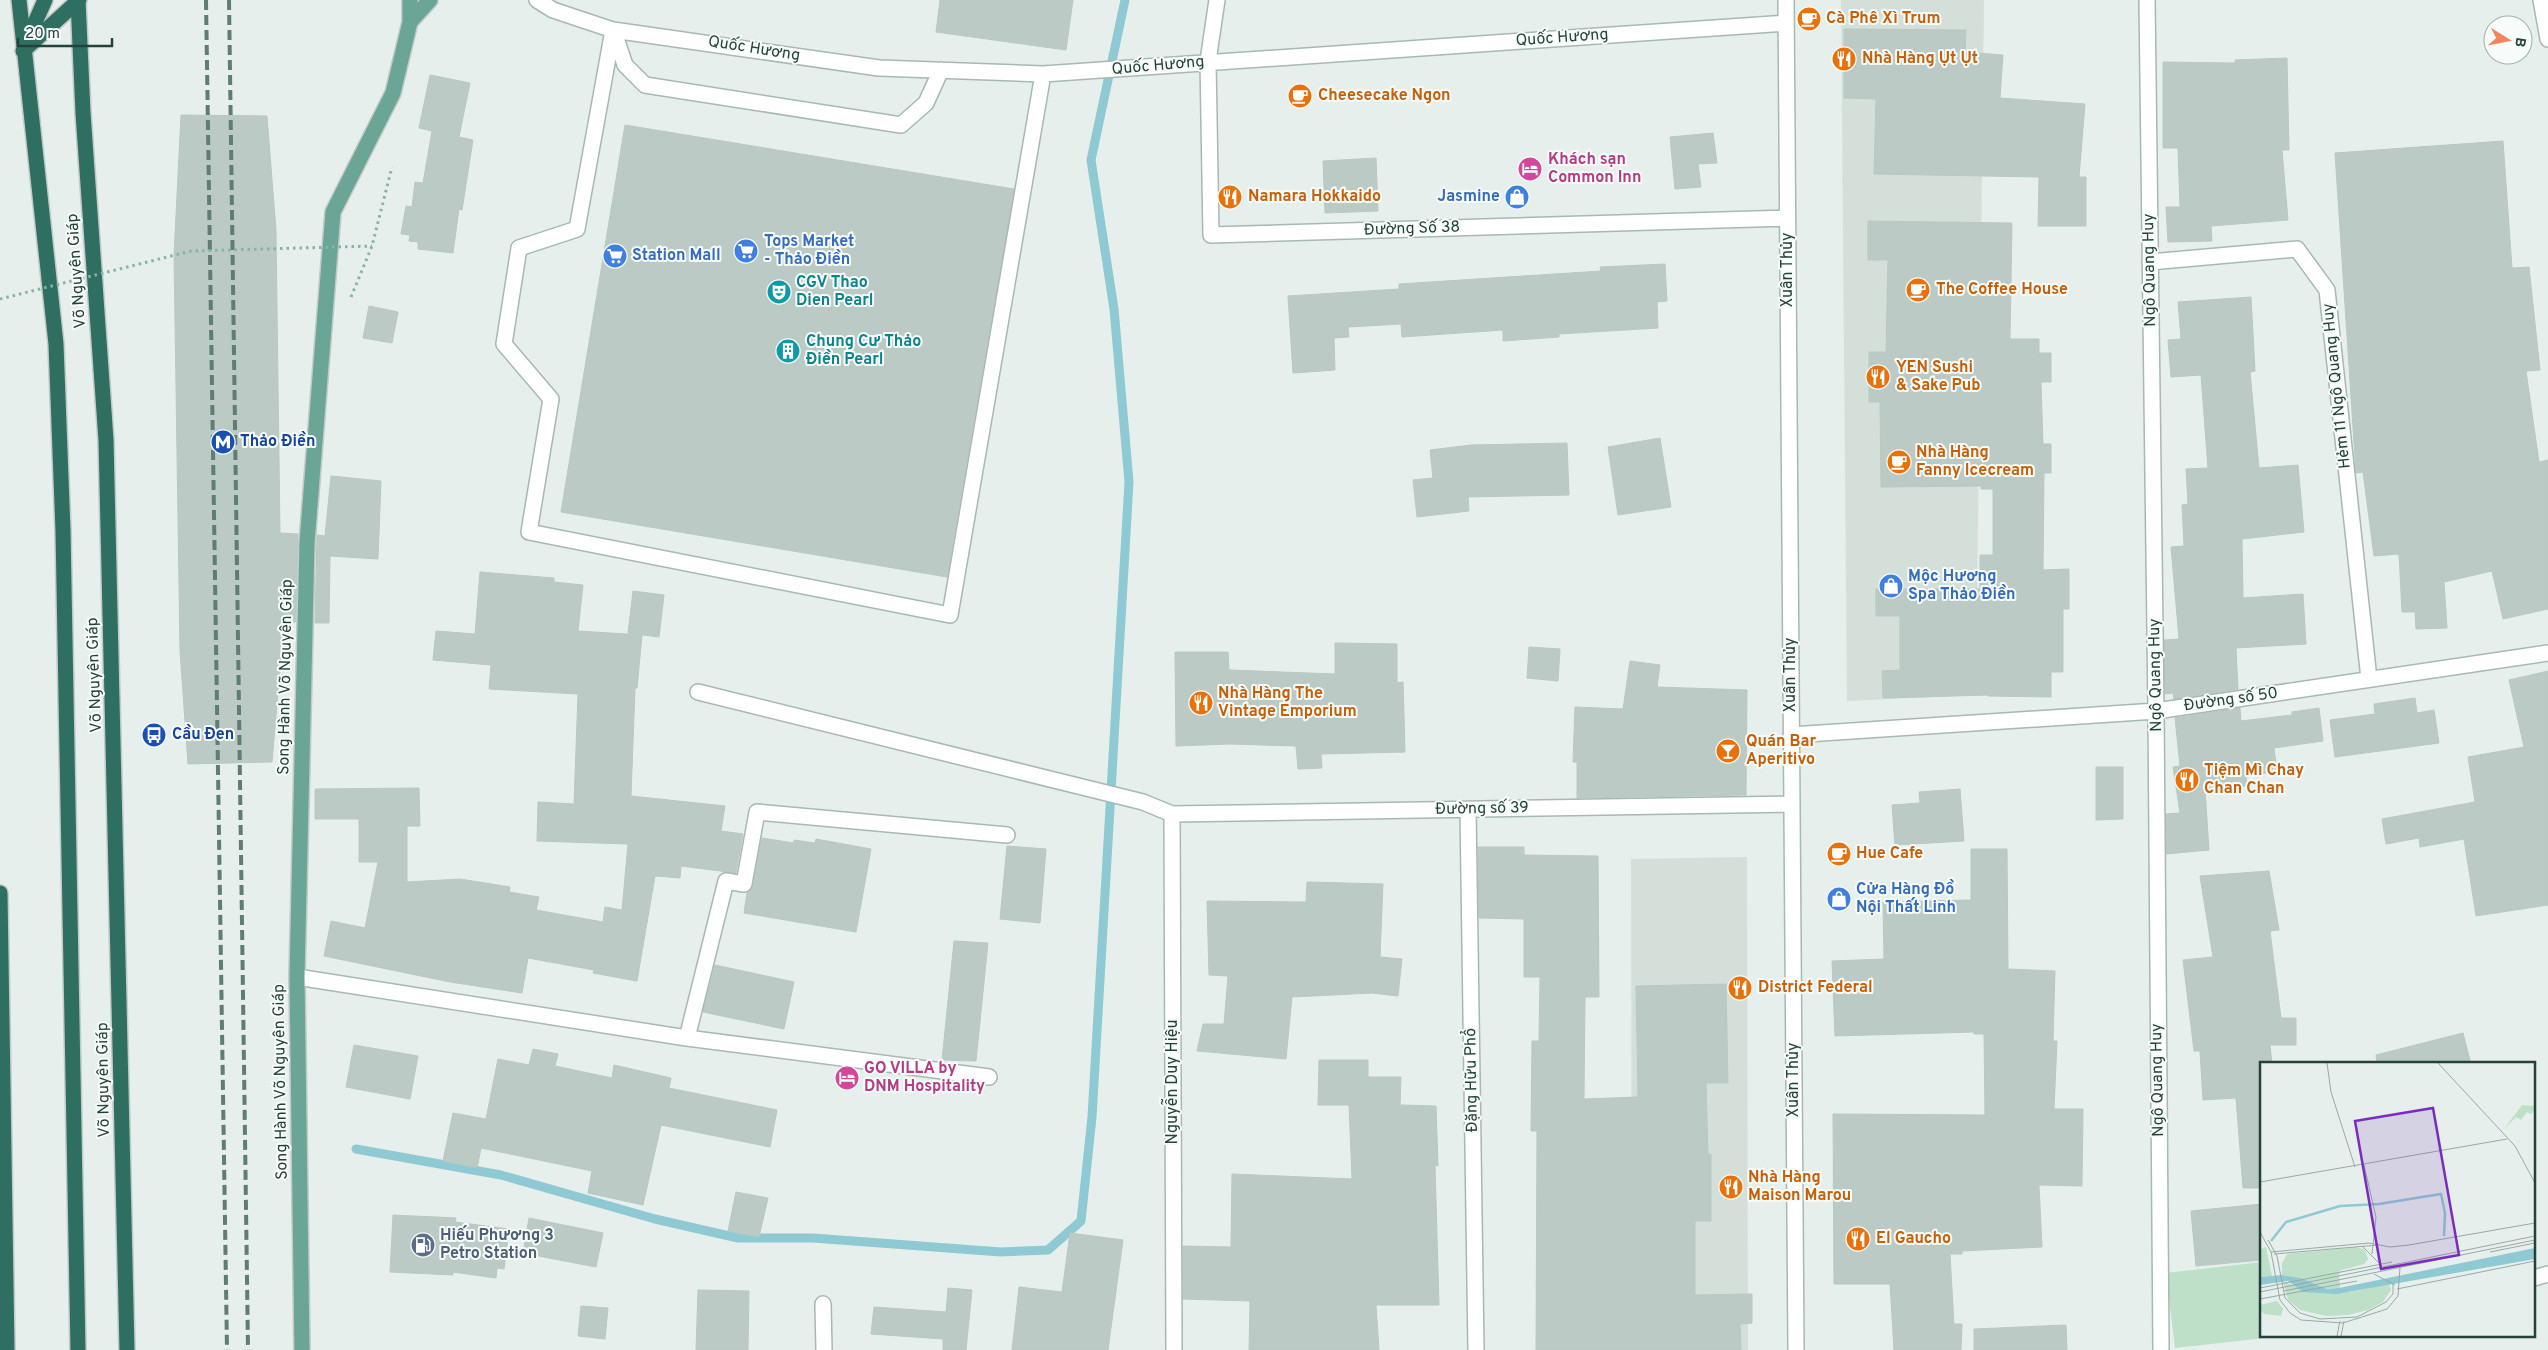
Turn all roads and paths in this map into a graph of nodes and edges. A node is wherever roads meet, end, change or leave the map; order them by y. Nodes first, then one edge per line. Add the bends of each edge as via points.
1 (19, 0) edge
2 (45, 0) edge
3 (79, 0) edge
4 (410, 0) edge
5 (430, 0) edge
6 (537, 0) edge
7 (1217, 0) edge
8 (1786, 0) edge
9 (2147, 0) edge
10 (2541, 0) edge
11 (410, 22) junction
12 (1786, 23) junction
13 (613, 30) junction
14 (2548, 39) edge
15 (23, 51) junction
16 (1208, 61) junction
17 (941, 70) junction
18 (1042, 74) junction
19 (392, 167) dead end
20 (1787, 218) junction
21 (372, 246) junction
22 (2150, 262) junction
23 (0, 299) edge
24 (350, 301) dead end
25 (2548, 652) edge
26 (2370, 679) junction
27 (698, 692) dead end
28 (2156, 711) junction
29 (1791, 735) junction
30 (1792, 804) junction
31 (1468, 809) junction
32 (1172, 814) junction
33 (1007, 835) dead end
34 (0, 893) edge
35 (297, 977) junction
36 (687, 1038) junction
37 (989, 1077) dead end
38 (823, 1304) dead end
39 (7, 1350) edge
40 (78, 1350) edge
41 (127, 1350) edge
42 (302, 1350) edge
43 (824, 1350) edge
44 (1174, 1350) edge
45 (1476, 1350) edge
46 (1796, 1350) edge
47 (2161, 1350) edge

1 - 15 highway, Võ Nguyên Giáp
2 - 15 highway, Võ Nguyên Giáp
3 - 15 highway
3 - 41 highway, Võ Nguyên Giáp via 83,113 106,440
4 - 11 main road, Song Hành Võ Nguyên Giáp
5 - 11 main road, Song Hành Võ Nguyên Giáp
6 - 13 street, Quốc Hương via 553,10
7 - 16 street
8 - 12 street, Xuân Thủy
9 - 22 street, Ngô Quang Huy
10 - 14 street
11 - 35 main road, Song Hành Võ Nguyên Giáp via 393,93 333,212 307,543
12 - 16 street, Quốc Hương
12 - 20 street, Xuân Thủy
13 - 17 street, Quốc Hương via 879,68
13 - 17 street via 625,65 645,85 901,125 926,103
13 - 18 street via 577,229 519,248 504,344 551,400 529,532 950,615
15 - 40 highway, Võ Nguyên Giáp via 56,354 63,531
16 - 18 street, Quốc Hương
16 - 20 street, Đường Số 38 via 1211,236
17 - 18 street, Quốc Hương
19 - 21 path
20 - 29 street, Xuân Thủy
21 - 23 path, bridge via 191,251
21 - 24 path
22 - 26 street, Hẻm 11 Ngô Quang Huy via 2297,249 2327,290
22 - 28 street, Ngô Quang Huy
25 - 26 street, Đường số 50
26 - 28 street, Đường số 50
27 - 32 street via 1143,802
28 - 29 street, Đường số 50
28 - 47 street, Ngô Quang Huy
29 - 30 street, Xuân Thủy
30 - 31 street, Đường số 39
30 - 46 street, Xuân Thủy
31 - 32 street, Đường số 39
31 - 45 street, Đặng Hữu Phổ
32 - 44 street, Nguyễn Duy Hiệu
33 - 36 street via 757,812 744,884 726,881
34 - 39 highway
35 - 36 street
35 - 42 main road, Song Hành Võ Nguyên Giáp
36 - 37 street
38 - 43 street

